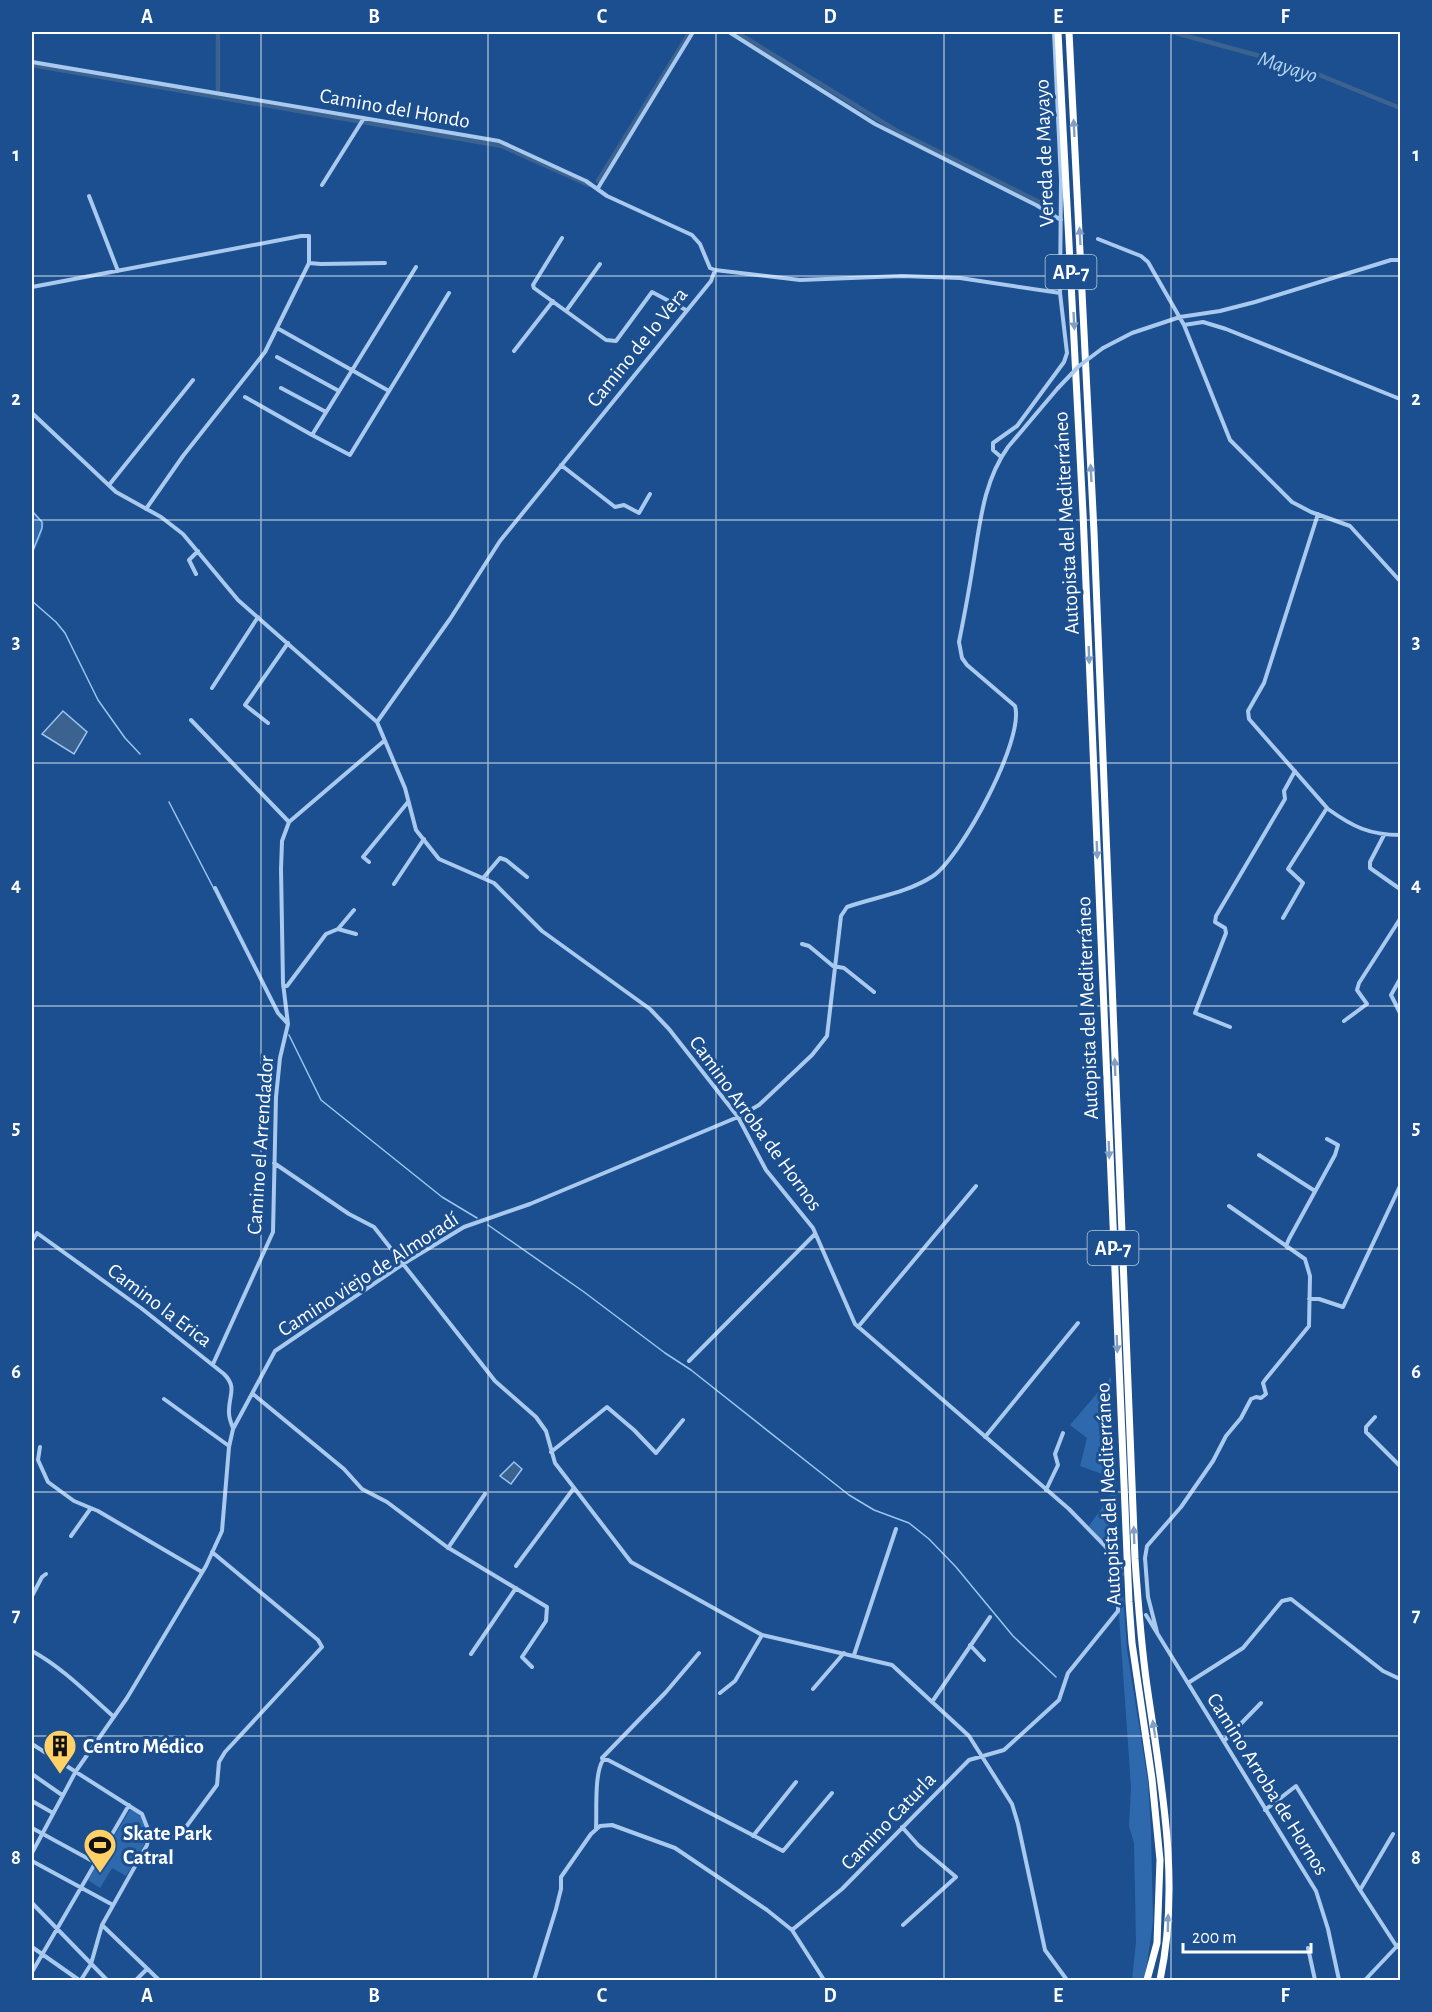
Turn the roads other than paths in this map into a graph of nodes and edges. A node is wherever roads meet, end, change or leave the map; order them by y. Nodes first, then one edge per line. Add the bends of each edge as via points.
1 (693, 32) edge
2 (729, 32) edge
3 (1056, 32) edge
4 (1069, 32) edge
5 (32, 62) edge
6 (363, 121) junction
7 (322, 185) dead end
8 (598, 188) junction
9 (89, 196) dead end
10 (1062, 220) junction
11 (562, 238) dead end
12 (1098, 239) dead end
13 (1401, 260) edge
14 (309, 263) junction
15 (385, 263) dead end
16 (600, 264) dead end
17 (416, 267) dead end
18 (715, 270) junction
19 (118, 271) junction
20 (32, 287) edge
21 (449, 293) dead end
22 (1060, 293) junction
23 (553, 302) junction
24 (687, 310) junction
25 (566, 311) junction
26 (1180, 317) junction
27 (1184, 325) junction
28 (277, 328) junction
29 (514, 351) dead end
30 (277, 357) dead end
31 (352, 370) junction
32 (193, 380) dead end
33 (281, 388) dead end
34 (339, 391) junction
35 (389, 391) junction
36 (245, 397) dead end
37 (1401, 399) edge
38 (326, 412) junction
39 (32, 413) edge
40 (312, 435) junction
41 (1001, 457) junction
42 (561, 465) junction
43 (109, 485) junction
44 (650, 494) dead end
45 (146, 509) junction
46 (1318, 514) junction
47 (198, 551) junction
48 (196, 574) dead end
49 (1401, 581) edge
50 (258, 617) junction
51 (288, 643) junction
52 (212, 688) dead end
53 (191, 720) dead end
54 (377, 722) junction
55 (268, 723) dead end
56 (384, 741) junction
57 (1295, 771) junction
58 (408, 802) junction
59 (1327, 808) junction
60 (289, 822) junction
61 (1384, 835) junction
62 (1401, 835) edge
63 (424, 839) junction
64 (369, 862) dead end
65 (484, 877) junction
66 (526, 877) dead end
67 (394, 884) dead end
68 (215, 888) dead end
69 (1401, 889) edge
70 (354, 910) dead end
71 (1283, 918) dead end
72 (1401, 919) edge
73 (338, 929) junction
74 (356, 934) dead end
75 (802, 944) dead end
76 (836, 966) junction
77 (1401, 979) edge
78 (284, 986) junction
79 (874, 992) dead end
80 (1401, 1013) edge
81 (1344, 1021) dead end
82 (288, 1023) junction
83 (1230, 1027) dead end
84 (738, 1118) junction
85 (1328, 1139) dead end
86 (1259, 1155) dead end
87 (274, 1163) junction
88 (976, 1186) dead end
89 (1401, 1186) edge
90 (1315, 1191) junction
91 (1229, 1206) dead end
92 (815, 1234) junction
93 (32, 1241) edge
94 (1289, 1250) junction
95 (403, 1264) junction
96 (1309, 1299) junction
97 (1078, 1323) dead end
98 (858, 1327) junction
99 (689, 1361) dead end
100 (213, 1364) junction
101 (252, 1394) junction
102 (164, 1399) dead end
103 (1375, 1417) dead end
104 (683, 1420) dead end
105 (233, 1429) junction
106 (1063, 1433) dead end
107 (985, 1437) junction
108 (229, 1446) junction
109 (40, 1447) dead end
110 (551, 1452) junction
111 (1401, 1466) edge
112 (574, 1488) junction
113 (1046, 1490) junction
114 (485, 1494) dead end
115 (91, 1508) junction
116 (896, 1529) dead end
117 (71, 1536) dead end
118 (448, 1548) junction
119 (212, 1552) junction
120 (1115, 1559) junction
121 (516, 1566) dead end
122 (1120, 1567) tunnel mouth
123 (202, 1572) junction
124 (46, 1574) dead end
125 (516, 1587) junction
126 (32, 1596) edge
127 (1146, 1615) dead end
128 (990, 1617) dead end
129 (1157, 1632) junction
130 (762, 1635) junction
131 (970, 1645) junction
132 (32, 1651) edge
133 (699, 1653) dead end
134 (844, 1653) junction
135 (471, 1654) dead end
136 (854, 1655) junction
137 (984, 1660) dead end
138 (532, 1666) dead end
139 (1401, 1680) edge
140 (1188, 1683) junction
141 (813, 1689) dead end
142 (720, 1693) dead end
143 (932, 1702) junction
144 (1261, 1703) dead end
145 (114, 1717) junction
146 (1224, 1741) junction
147 (32, 1746) edge
148 (982, 1756) junction
149 (603, 1760) junction
150 (76, 1771) junction
151 (32, 1774) edge
152 (796, 1782) dead end
153 (832, 1793) dead end
154 (62, 1795) junction
155 (32, 1801) edge
156 (129, 1805) junction
157 (1265, 1810) junction
158 (53, 1813) junction
159 (902, 1827) junction
160 (32, 1828) edge
161 (596, 1829) junction
162 (42, 1833) junction
163 (1393, 1834) dead end
164 (753, 1836) junction
165 (148, 1838) junction
166 (32, 1853) edge
167 (32, 1861) edge
168 (96, 1863) junction
169 (81, 1888) junction
170 (1360, 1890) junction
171 (32, 1903) edge
172 (112, 1905) junction
173 (102, 1925) junction
174 (903, 1925) dead end
175 (57, 1929) junction
176 (792, 1930) junction
177 (1399, 1945) edge
178 (32, 1947) edge
179 (1308, 1948) dead end
180 (42, 1954) junction
181 (91, 1964) junction
182 (33, 1966) edge
183 (147, 1969) junction
184 (32, 1972) edge
185 (80, 1980) edge
186 (107, 1980) edge
187 (136, 1980) edge
188 (159, 1980) edge
189 (534, 1980) edge
190 (824, 1980) edge
191 (1066, 1980) edge
192 (1147, 1980) edge
193 (1160, 1980) edge
194 (1315, 1980) edge
195 (1339, 1980) edge
196 (1365, 1980) edge

1 - 8 street
2 - 10 street via 875,124
3 - 10 street, Vereda de Mayayo
3 -> 192 highway, Autopista del Mediterráneo / AP-7 via 1083,524 1129,1602 1160,1860 1156,1943
193 -> 4 highway, Autopista del Mediterráneo / AP-7 via 1167,1948 1169,1859 1135,1559
5 - 6 street, Camino del Hondo
6 - 7 street
6 - 8 street, Camino del Hondo via 499,141
8 - 18 street, Camino del Hondo via 692,235 710,268
9 - 19 street
10 - 22 street, Vereda de Mayayo
11 - 23 street via 533,285
12 - 26 street via 1148,262
13 - 26 street, Camino viejo de Almoradí via 1220,311
14 - 15 street
14 - 19 street via 309,236 301,236
14 - 28 street
16 - 25 street
17 - 31 street
18 - 22 street via 800,280 960,278
18 - 24 street, Camino de lo Vera via 711,281
19 - 20 street
21 - 35 street
22 - 41 street, Vereda de Mayayo via 1067,353 1064,362 1017,426 993,443 993,450
23 - 25 street
23 - 29 street
24 - 25 street via 652,292 616,341 610,342
24 - 42 street, Camino de lo Vera
26 - 27 street
26 - 41 street, Camino viejo de Almoradí, bridge via 1132,333 1079,366
27 - 37 street via 1203,321 1226,328
27 - 46 street via 1230,440 1292,502
28 - 31 street
28 - 45 street via 260,359
30 - 34 street
31 - 34 street
31 - 35 street
32 - 43 street
33 - 38 street
34 - 38 street
35 - 40 street via 350,455
36 - 40 street
38 - 40 street
39 - 43 street, Camino Arroba de Hornos
41 - 76 street, Camino viejo de Almoradí via 985,497 959,650 967,665 1015,706 1016,720 1004,766 973,823 937,873 885,897 847,907 841,916
42 - 44 street via 615,507 624,505 639,513
42 - 54 street, Camino de lo Vera via 500,542
43 - 45 street, Camino Arroba de Hornos
45 - 47 street, Camino Arroba de Hornos via 183,534
46 - 49 street via 1350,526
46 - 57 street via 1264,683 1248,711 1249,719
47 - 48 street via 189,560
47 - 50 street, Camino Arroba de Hornos via 238,600
50 - 51 street, Camino Arroba de Hornos
50 - 52 street
51 - 54 street, Camino Arroba de Hornos
51 - 55 street via 245,705
53 - 60 street
54 - 56 street, Camino Arroba de Hornos
56 - 58 street, Camino Arroba de Hornos
56 - 60 street
57 - 59 street
57 - 83 street via 1284,791 1285,799 1216,916 1215,922 1226,933 1195,1013
58 - 63 street, Camino Arroba de Hornos via 416,830
58 - 64 street via 363,857
59 - 61 street via 1342,820
59 - 71 street via 1288,869 1303,883
60 - 78 street, Camino el Arrendador via 282,841 281,868
61 - 62 street
61 - 69 street via 1370,868
63 - 65 street, Camino Arroba de Hornos via 439,859
63 - 67 street
65 - 66 street via 500,858
65 - 84 street, Camino Arroba de Hornos via 542,931 650,1009
68 - 82 street via 278,1012
70 - 73 street
72 - 81 street via 1359,983 1357,990 1366,1004
73 - 74 street
73 - 78 street via 326,934
75 - 76 street
76 - 79 street
76 - 84 street, Camino viejo de Almoradí via 827,1036 759,1105
77 - 80 street via 1391,995
78 - 82 street, Camino el Arrendador
82 - 87 street, Camino el Arrendador via 279,1067
84 - 92 street, Camino Arroba de Hornos via 766,1170
84 - 95 street, Camino viejo de Almoradí via 530,1204 464,1227
85 - 90 street via 1338,1145
86 - 90 street
87 - 95 street via 374,1227
87 - 100 street, Camino el Arrendador via 273,1232
88 - 98 street
89 - 96 street via 1343,1307
90 - 94 street via 1289,1239
91 - 94 street
92 - 98 street, Camino Arroba de Hornos
92 - 99 street
93 - 100 street, Camino la Erica via 37,1233
94 - 96 street via 1308,1264
95 - 101 street, Camino viejo de Almoradí via 275,1351
95 - 110 street via 495,1381 536,1417 546,1431
96 - 129 street via 1309,1326 1265,1380 1266,1394 1251,1399 1181,1507 1148,1546 1148,1597
97 - 107 street
98 - 107 street, Camino Arroba de Hornos
100 - 105 street, Camino la Erica via 231,1381 228,1414
101 - 105 street, Camino viejo de Almoradí
101 - 118 street via 344,1469 362,1489 387,1502
102 - 108 street
103 - 111 street via 1366,1432
104 - 110 street via 656,1453 607,1407
105 - 108 street, Camino viejo de Almoradí
106 - 113 street via 1055,1454 1058,1465
107 - 113 street, Camino Arroba de Hornos
108 - 119 street, Camino viejo de Almoradí via 222,1531
109 - 115 street via 38,1460 48,1482
110 - 112 street
112 - 121 street
112 - 130 street via 631,1562
113 - 120 street, Camino Arroba de Hornos
114 - 118 street
115 - 117 street
115 - 123 street
116 - 136 street
118 - 125 street
119 - 123 street, Camino viejo de Almoradí
119 - 165 street via 322,1647 225,1752 219,1762 218,1785 183,1832
120 - 122 street, Camino Arroba de Hornos
120 - 148 street, Camino Caturla via 1111,1564 1118,1589 1118,1611 1068,1673 1059,1700 1004,1750
123 - 145 street, Camino viejo de Almoradí
124 - 126 street
125 - 135 street
125 - 138 street via 548,1607 546,1621 522,1657
127 - 129 street, Camino Arroba de Hornos
128 - 131 street
129 - 140 street, Camino Arroba de Hornos
130 - 134 street
130 - 142 street via 735,1681
131 - 137 street
131 - 143 street
132 - 145 street via 67,1675
133 - 149 street
134 - 136 street
134 - 141 street
136 - 143 street via 892,1665
139 - 140 street via 1383,1671 1291,1599 1282,1601 1243,1648
140 - 146 street, Camino Arroba de Hornos
143 - 148 street via 969,1736
144 - 146 street
145 - 150 street, Camino viejo de Almoradí
146 - 157 street, Camino Arroba de Hornos
147 - 150 street
148 - 159 street, Camino Caturla via 969,1760
148 - 191 street via 1012,1804 1045,1950
149 - 161 street via 598,1776
149 - 164 street
150 - 154 street, Camino viejo de Almoradí
150 - 156 street
151 - 154 street
152 - 164 street
153 - 164 street via 783,1851
154 - 158 street, Camino viejo de Almoradí
155 - 158 street
156 - 165 street via 142,1814
156 - 168 street
157 - 170 street via 1296,1786
157 - 195 street, Camino Arroba de Hornos via 1316,1891
158 - 162 street, Camino viejo de Almoradí
159 - 174 street via 956,1877
159 - 176 street, Camino Caturla via 842,1889
160 - 162 street
161 - 176 street via 612,1825 675,1848
161 - 189 street via 561,1877 556,1909
162 - 166 street, Camino viejo de Almoradí
162 - 168 street
163 - 170 street
165 - 172 street
167 - 169 street
168 - 169 street
169 - 172 street
169 - 175 street
170 - 177 street
171 - 175 street
172 - 173 street
173 - 181 street
173 - 183 street
175 - 180 street
175 - 181 street
176 - 190 street
177 - 196 street
178 - 180 street
179 - 194 street
180 - 182 street
180 - 185 street
181 - 185 street
181 - 186 street
182 - 184 street
183 - 187 street
183 - 188 street

